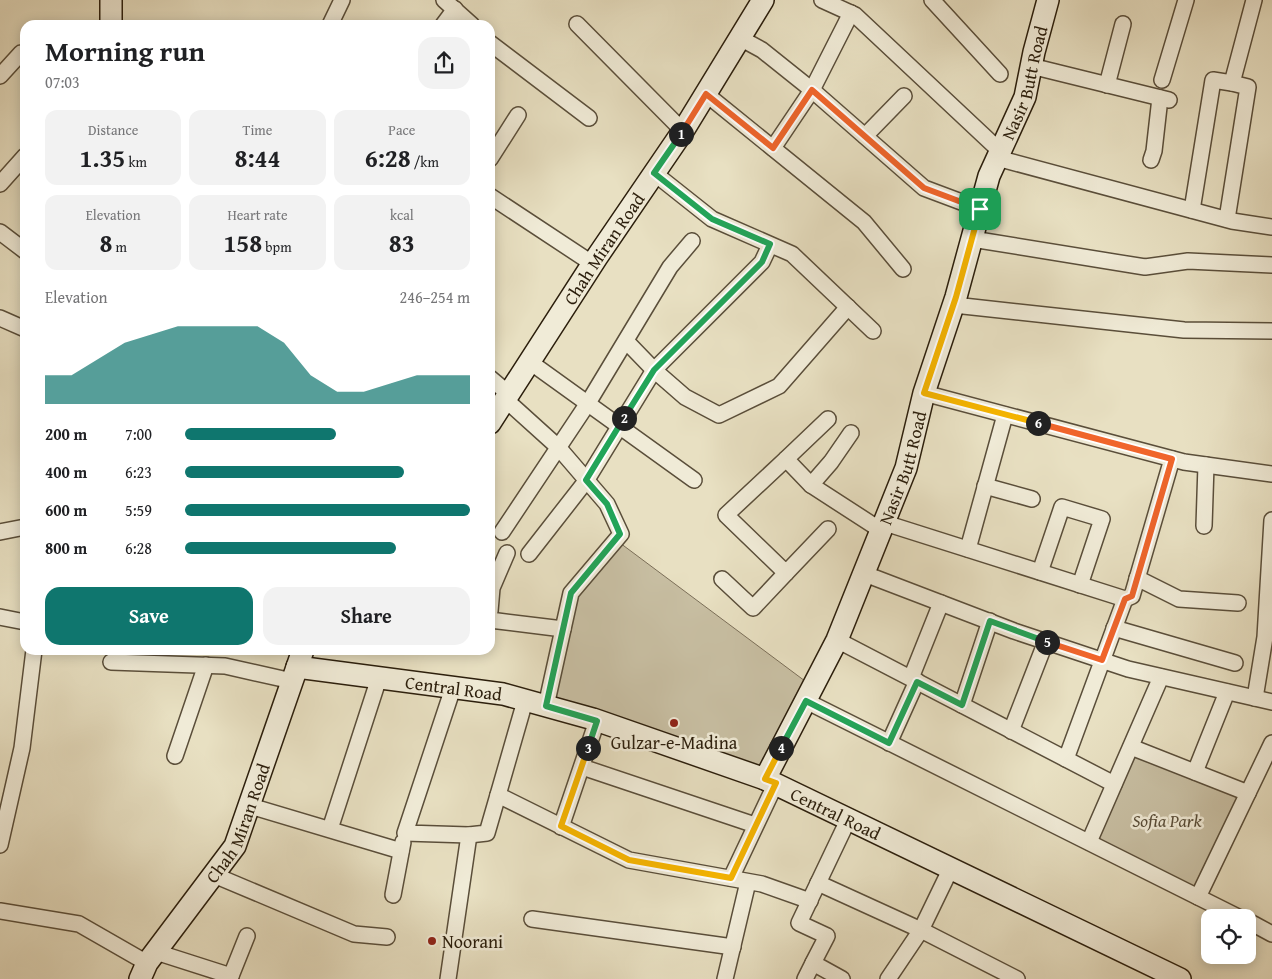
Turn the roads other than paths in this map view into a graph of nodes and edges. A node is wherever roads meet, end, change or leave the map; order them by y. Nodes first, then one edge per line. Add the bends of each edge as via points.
1 (112, 0) edge
2 (342, 0) edge
3 (763, 0) edge
4 (822, 0) edge
5 (932, 0) edge
6 (1048, 0) edge
7 (1186, 0) edge
8 (1254, 0) edge
9 (450, 5) edge
10 (851, 13) junction
11 (111, 20) edge
12 (332, 20) edge
13 (445, 20) edge
14 (466, 20) edge
15 (577, 24) dead end
16 (1123, 24) dead end
17 (740, 38) junction
18 (495, 51) edge
19 (20, 54) edge
20 (1031, 66) junction
21 (1, 73) edge
22 (1000, 74) dead end
23 (1162, 80) dead end
24 (1232, 83) junction
25 (1107, 85) junction
26 (812, 90) junction
27 (706, 94) junction
28 (904, 96) dead end
29 (518, 115) dead end
30 (589, 118) dead end
31 (683, 131) junction
32 (865, 136) junction
33 (773, 148) junction
34 (495, 151) edge
35 (999, 154) junction
36 (1151, 160) dead end
37 (20, 162) edge
38 (654, 173) junction
39 (0, 184) edge
40 (495, 199) edge
41 (980, 209) junction
42 (1192, 210) junction
43 (1227, 219) junction
44 (1272, 227) edge
45 (0, 232) edge
46 (972, 239) junction
47 (692, 241) dead end
48 (770, 244) junction
49 (20, 247) edge
50 (593, 264) junction
51 (1272, 265) edge
52 (903, 269) dead end
53 (954, 305) junction
54 (848, 307) junction
55 (0, 318) edge
56 (20, 327) edge
57 (873, 331) dead end
58 (1272, 331) edge
59 (626, 341) junction
60 (530, 362) junction
61 (654, 370) junction
62 (495, 383) edge
63 (924, 393) junction
64 (508, 397) junction
65 (588, 403) junction
66 (495, 415) edge
67 (1005, 415) junction
68 (828, 419) dead end
69 (620, 424) junction
70 (851, 433) dead end
71 (558, 447) junction
72 (786, 459) junction
73 (1172, 459) junction
74 (1206, 465) junction
75 (1272, 474) edge
76 (586, 480) junction
77 (694, 480) dead end
78 (811, 485) junction
79 (985, 486) junction
80 (1032, 499) dead end
81 (1272, 520) edge
82 (1204, 526) dead end
83 (1, 527) edge
84 (20, 527) edge
85 (883, 527) junction
86 (828, 529) dead end
87 (502, 532) dead end
88 (968, 549) junction
89 (507, 554) dead end
90 (529, 554) dead end
91 (1040, 572) junction
92 (786, 573) junction
93 (865, 574) junction
94 (1137, 578) junction
95 (722, 579) dead end
96 (495, 581) edge
97 (1080, 585) junction
98 (1125, 599) junction
99 (941, 603) junction
100 (1238, 603) dead end
101 (0, 617) edge
102 (20, 621) edge
103 (495, 621) edge
104 (990, 621) junction
105 (1114, 628) junction
106 (563, 629) junction
107 (837, 640) junction
108 (1046, 641) junction
109 (33, 655) edge
110 (1102, 660) junction
111 (111, 662) dead end
112 (1234, 663) dead end
113 (206, 665) junction
114 (297, 666) edge
115 (1161, 677) junction
116 (379, 678) junction
117 (914, 680) junction
118 (453, 688) junction
119 (1227, 692) junction
120 (1255, 698) junction
121 (525, 701) junction
122 (806, 701) junction
123 (1272, 702) edge
124 (962, 705) junction
125 (546, 706) junction
126 (597, 721) junction
127 (1011, 731) junction
128 (889, 743) junction
129 (1272, 744) edge
130 (1130, 747) junction
131 (175, 756) dead end
132 (1066, 759) junction
133 (1267, 766) edge
134 (582, 767) junction
135 (1195, 772) junction
136 (770, 781) junction
137 (1114, 784) junction
138 (1248, 793) junction
139 (498, 795) junction
140 (250, 806) junction
141 (849, 818) junction
142 (561, 826) junction
143 (755, 826) junction
144 (330, 829) junction
145 (405, 833) junction
146 (469, 835) junction
147 (1089, 842) junction
148 (0, 845) edge
149 (401, 851) junction
150 (951, 868) junction
151 (214, 875) junction
152 (731, 878) junction
153 (748, 882) junction
154 (818, 883) junction
155 (393, 895) dead end
156 (1198, 896) junction
157 (810, 901) junction
158 (1223, 909) edge
159 (0, 911) edge
160 (532, 919) dead end
161 (1256, 925) edge
162 (921, 930) junction
163 (1272, 934) edge
164 (247, 936) dead end
165 (387, 936) dead end
166 (733, 947) junction
167 (814, 963) junction
168 (148, 965) edge
169 (230, 977) edge
170 (449, 979) edge
171 (725, 979) edge
172 (805, 979) edge
173 (842, 979) edge
174 (888, 979) edge
175 (1017, 979) edge
176 (1180, 979) edge

1 - 11 street
2 - 12 street
3 - 17 street, Chah Miran Road
4 - 10 street
5 - 22 street
6 - 20 street, Nasir Butt Road
7 - 23 street
8 - 24 street
9 - 13 street
9 - 14 street
10 - 26 street
10 - 35 street
15 - 31 street
16 - 25 street
17 - 26 street via 762,50
17 - 27 street, Chah Miran Road
18 - 30 street
19 - 21 street
20 - 25 street
20 - 35 street, Nasir Butt Road via 1025,97
24 - 42 street via 1214,80
24 - 43 street via 1248,87
25 - 36 street via 1164,99
26 - 32 street
26 - 33 street
27 - 31 street, Chah Miran Road
27 - 33 street
28 - 32 street
29 - 34 street
31 - 38 street, Chah Miran Road
32 - 41 street via 924,188
33 - 52 street via 864,222
35 - 41 street, Nasir Butt Road
35 - 42 street
37 - 39 street
38 - 48 street via 712,219
38 - 50 street, Chah Miran Road
40 - 50 street
41 - 46 street, Nasir Butt Road
42 - 43 street
43 - 44 street
45 - 49 street
46 - 51 street via 1145,267 1188,261
46 - 53 street, Nasir Butt Road
47 - 59 street via 670,267
48 - 54 street via 792,254
48 - 61 street via 762,262
50 - 60 street, Chah Miran Road
53 - 58 street via 1184,330
53 - 63 street, Nasir Butt Road
54 - 57 street
54 - 61 street via 779,386 719,415 685,397
55 - 56 street
59 - 61 street
59 - 65 street
60 - 64 street, Chah Miran Road
60 - 65 street
61 - 69 street
62 - 64 street
63 - 67 street
63 - 85 street, Nasir Butt Road via 906,468
64 - 66 street, Chah Miran Road
64 - 71 street
65 - 69 street
65 - 71 street
67 - 73 street
67 - 79 street
68 - 72 street
69 - 76 street
69 - 77 street
70 - 78 street
71 - 76 street
71 - 87 street
72 - 78 street
72 - 92 street via 726,515
73 - 74 street
73 - 94 street
74 - 75 street
74 - 82 street
76 - 90 street
76 - 106 street via 607,504 620,534 571,593
78 - 85 street
79 - 80 street
79 - 88 street
81 - 120 street via 1264,637
83 - 84 street
85 - 88 street
85 - 93 street, Nasir Butt Road
86 - 92 street
88 - 91 street
89 - 96 street
91 - 97 street
91 - 97 street via 1062,507 1102,519
92 - 95 street via 753,608
93 - 99 street
93 - 107 street, Nasir Butt Road
94 - 98 street via 1132,596
94 - 100 street via 1180,599
97 - 98 street
98 - 105 street
99 - 104 street
99 - 117 street
101 - 102 street
103 - 106 street
104 - 108 street
104 - 124 street
105 - 110 street
105 - 112 street
106 - 125 street
107 - 117 street
107 - 122 street, Nasir Butt Road
108 - 110 street
108 - 127 street
109 - 148 street via 22,748
110 - 115 street
110 - 132 street
111 - 113 street
113 - 114 street
113 - 131 street
114 - 116 street, Central Road
114 - 140 street, Chah Miran Road
115 - 119 street
115 - 130 street
116 - 118 street, Central Road
116 - 144 street
117 - 124 street
117 - 128 street
118 - 121 street, Central Road via 503,694
118 - 145 street
119 - 120 street
119 - 135 street
120 - 123 street
121 - 125 street, Central Road
121 - 139 street
122 - 128 street
122 - 136 street, Nasir Butt Road
124 - 127 street
125 - 126 street, Central Road
126 - 134 street
126 - 136 street, Central Road
127 - 132 street
128 - 147 street
129 - 133 street
130 - 135 street
130 - 137 street
132 - 137 street
133 - 138 street
134 - 142 street
134 - 143 street
135 - 138 street
136 - 141 street, Central Road
136 - 143 street
137 - 147 street
138 - 156 street
139 - 142 street
139 - 146 street via 487,833
140 - 144 street
140 - 151 street, Chah Miran Road via 235,846
141 - 150 street, Central Road
141 - 154 street
142 - 152 street via 629,860
143 - 152 street
144 - 149 street
145 - 146 street
145 - 149 street
146 - 170 street
147 - 156 street
149 - 155 street
150 - 162 street
150 - 176 street, Central Road
151 - 165 street via 354,934
151 - 168 street, Chah Miran Road
152 - 153 street
153 - 157 street
153 - 166 street
154 - 157 street
154 - 162 street
156 - 158 street
157 - 167 street via 800,923 827,936
159 - 168 street via 79,924
160 - 166 street
161 - 163 street
162 - 174 street
162 - 175 street
164 - 169 street
166 - 171 street
167 - 172 street
167 - 173 street
168 - 169 street

